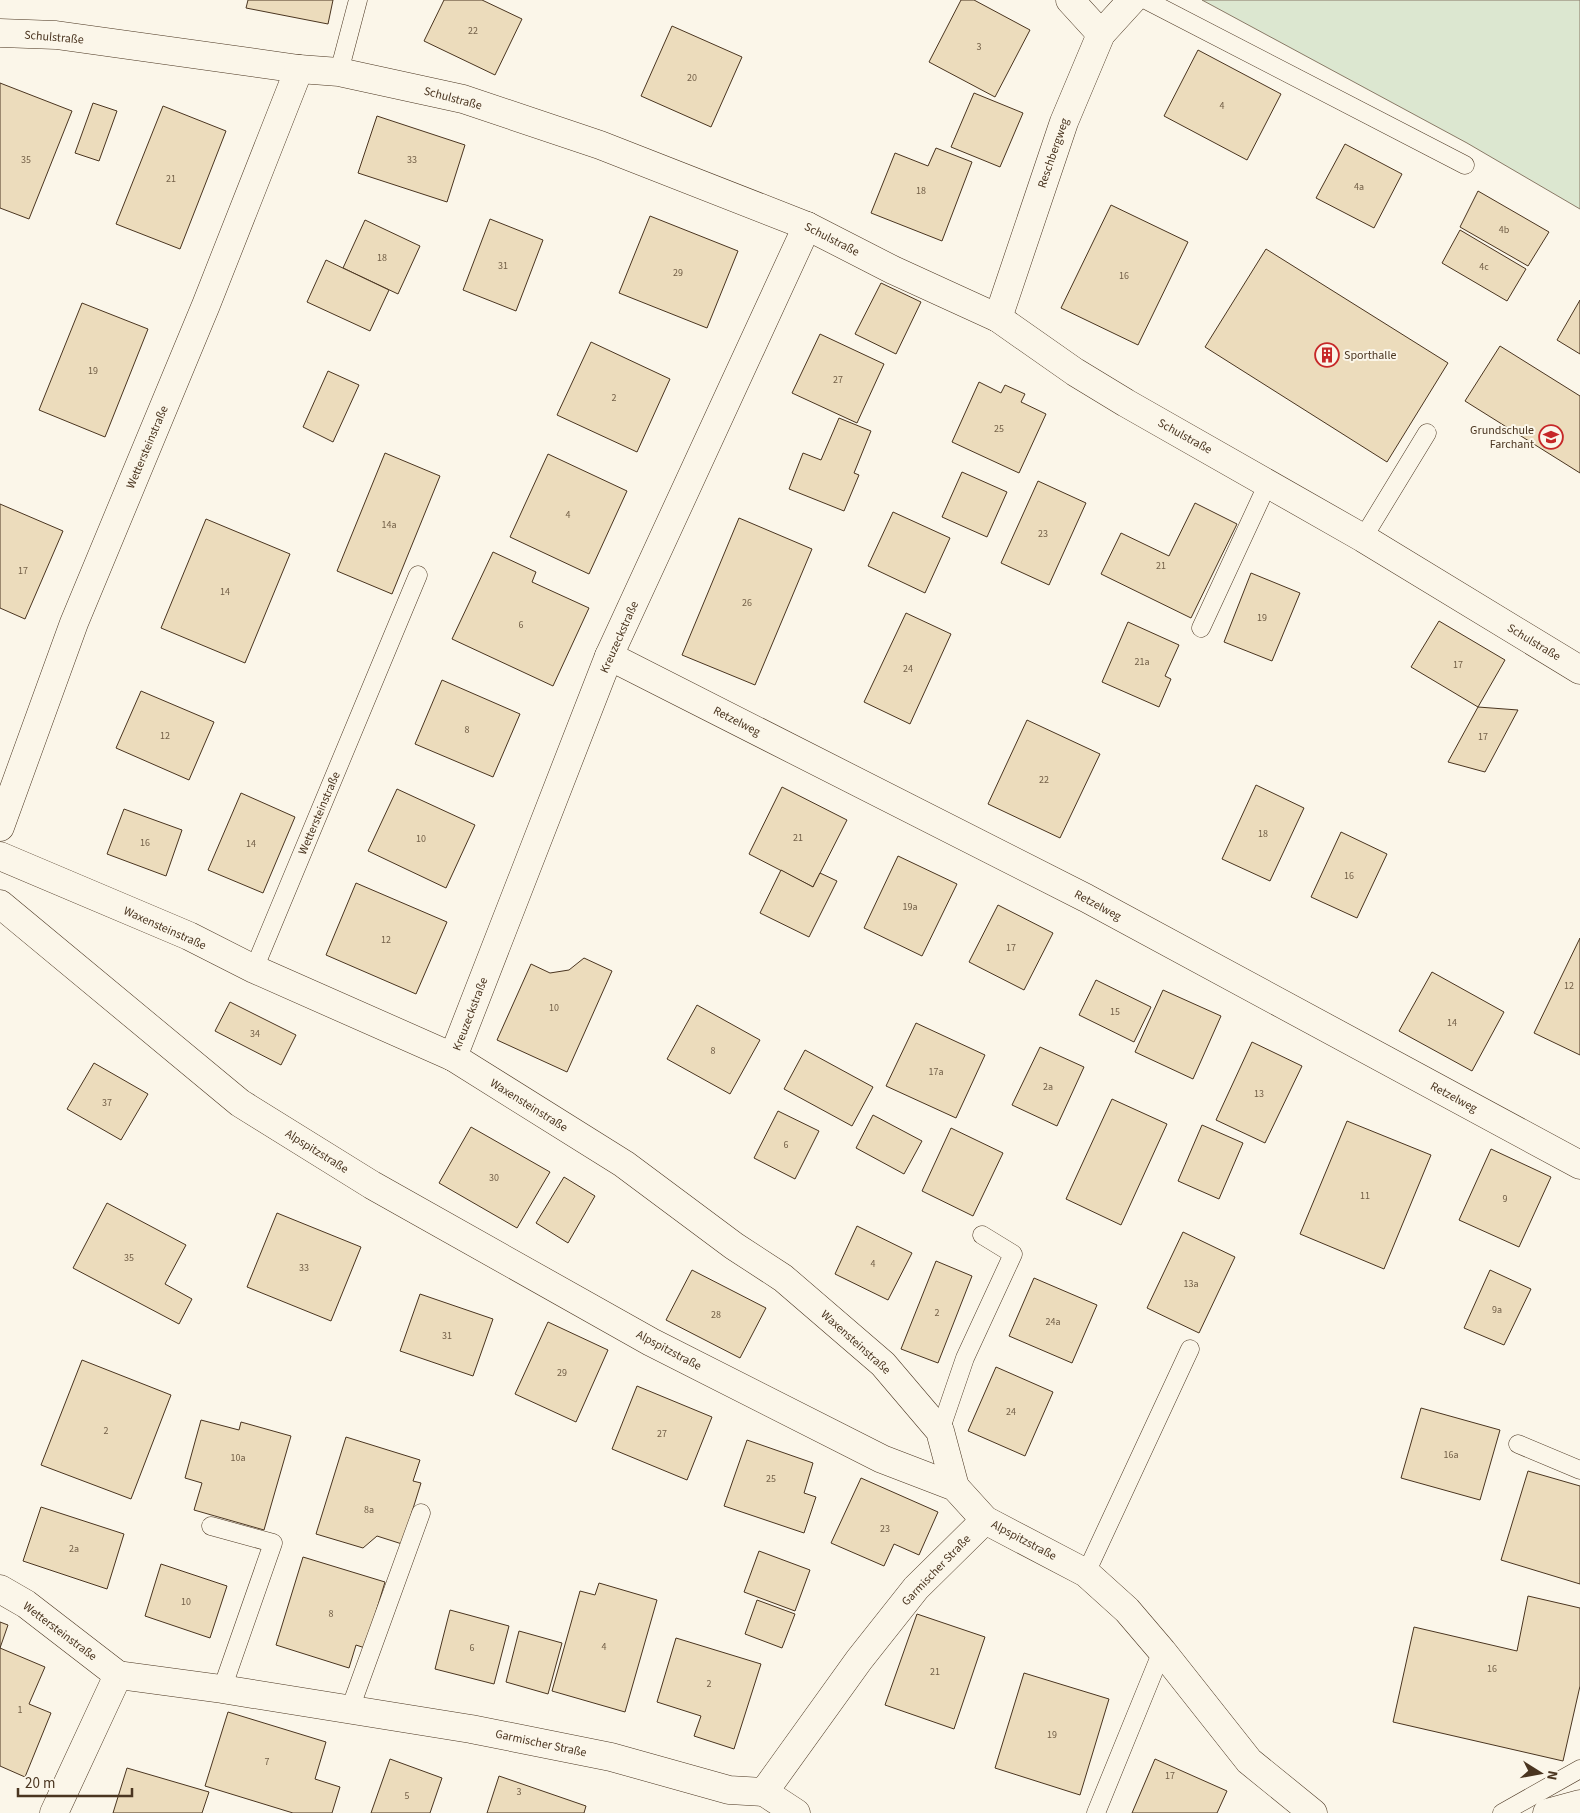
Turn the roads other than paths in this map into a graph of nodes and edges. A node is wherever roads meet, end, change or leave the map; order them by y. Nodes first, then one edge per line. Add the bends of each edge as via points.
1 (358, 0) edge
2 (1070, 0) edge
3 (1132, 0) edge
4 (1146, 0) edge
5 (0, 33) edge
6 (1101, 34) junction
7 (299, 69) junction
8 (339, 72) junction
9 (1465, 165) dead end
10 (807, 226) junction
11 (998, 318) junction
12 (1427, 432) dead end
13 (1268, 483) junction
14 (1363, 538) junction
15 (418, 575) dead end
16 (1201, 628) dead end
17 (609, 656) junction
18 (1580, 670) edge
19 (0, 827) edge
20 (0, 856) edge
21 (0, 904) edge
22 (254, 969) junction
23 (453, 1058) junction
24 (1580, 1165) edge
25 (982, 1235) dead end
26 (1190, 1349) dead end
27 (940, 1431) junction
28 (1518, 1444) dead end
29 (1580, 1470) edge
30 (955, 1487) junction
31 (421, 1513) dead end
32 (985, 1520) junction
33 (211, 1526) dead end
34 (1086, 1573) junction
35 (0, 1589) edge
36 (1162, 1651) junction
37 (118, 1675) junction
38 (222, 1689) junction
39 (350, 1709) junction
40 (1580, 1769) edge
41 (764, 1792) junction
42 (1580, 1804) edge
43 (1310, 1812) edge
44 (54, 1813) edge
45 (796, 1813) edge
46 (1096, 1813) edge
47 (1502, 1813) edge
48 (1547, 1813) edge

1 - 8 lane
2 - 6 street
3 - 6 street, Reschbergweg
4 - 9 lane
5 - 7 street, Schulstraße via 56,35
6 - 11 street, Reschbergweg via 1064,122
7 - 8 street, Schulstraße
7 - 19 street, Wettersteinstraße via 206,305 74,623
8 - 10 street, Schulstraße via 463,99 600,145
10 - 11 street, Schulstraße via 892,270
10 - 17 street, Kreuzeckstraße
11 - 13 street, Schulstraße via 1117,398
12 - 14 lane
13 - 14 street, Schulstraße
13 - 16 lane
14 - 18 street, Schulstraße
15 - 22 lane, Wettersteinstraße
17 - 23 street, Kreuzeckstraße
17 - 24 street, Retzelweg via 1095,903
20 - 22 street, Waxensteinstraße via 189,936
21 - 30 street, Alpspitzstraße via 240,1103 372,1185 651,1342 882,1459
22 - 23 street, Waxensteinstraße
23 - 27 street, Waxensteinstraße via 624,1164 734,1246 783,1278 883,1364
25 - 27 lane via 1013,1254 965,1358
26 - 34 lane
27 - 30 street, Waxensteinstraße
28 - 29 lane
30 - 32 street, Alpspitzstraße
31 - 39 lane
32 - 34 street, Alpspitzstraße
32 - 41 street, Garmischer Straße via 916,1588 859,1660
33 - 38 lane via 273,1543
34 - 36 street, Alpspitzstraße via 1127,1610
35 - 37 street, Wettersteinstraße via 26,1604
36 - 43 street, Alpspitzstraße via 1249,1761
36 - 46 lane
37 - 38 street, Garmischer Straße
37 - 44 street
38 - 39 street, Garmischer Straße
39 - 41 street, Garmischer Straße via 471,1728 610,1757 729,1790
40 - 47 lane
41 - 45 street
42 - 48 street

